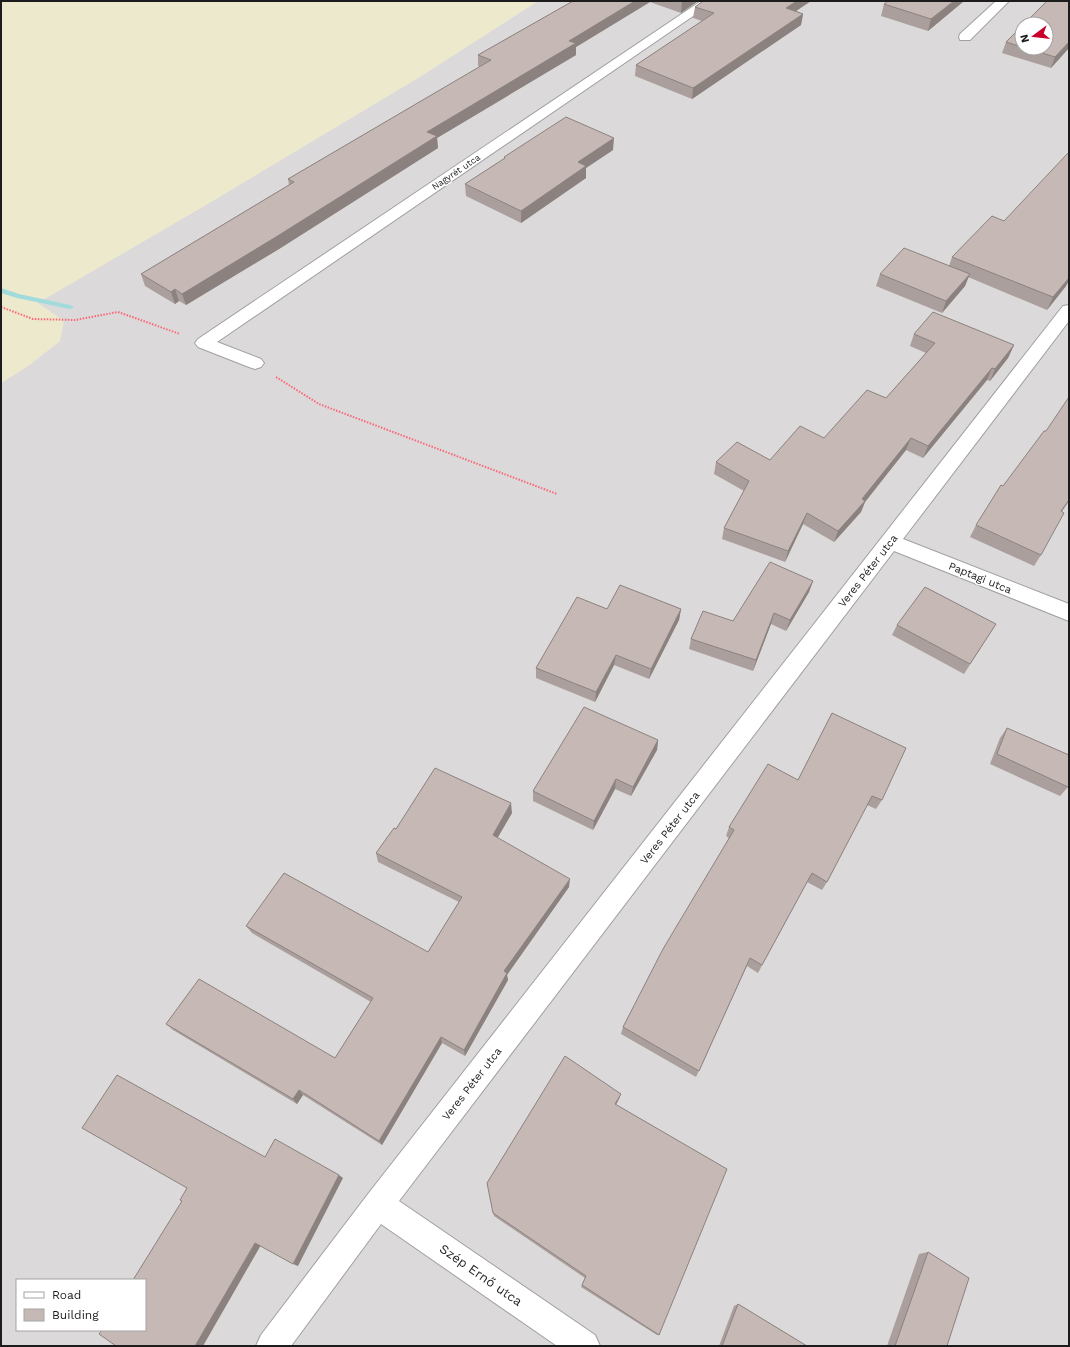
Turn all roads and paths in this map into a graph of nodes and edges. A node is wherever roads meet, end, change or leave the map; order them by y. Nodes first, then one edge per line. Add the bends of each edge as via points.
1 (709, 1) edge
2 (1003, 1) edge
3 (964, 37) dead end
4 (1, 306) edge
5 (1069, 310) edge
6 (204, 342) junction
7 (255, 364) joint
8 (556, 494) dead end
9 (891, 542) junction
10 (1069, 613) edge
11 (378, 1204) junction
12 (272, 1346) edge
13 (584, 1346) edge

1 - 6 street, Nagyrét utca
2 - 3 street
4 - 6 path via 33,318 75,320 118,312
5 - 9 street, Veres Péter utca
6 - 7 street
7 - 8 path via 319,404
9 - 10 street, Paptagi utca
9 - 11 street, Veres Péter utca
11 - 12 street, Veres Péter utca
11 - 13 street, Szép Ernő utca

